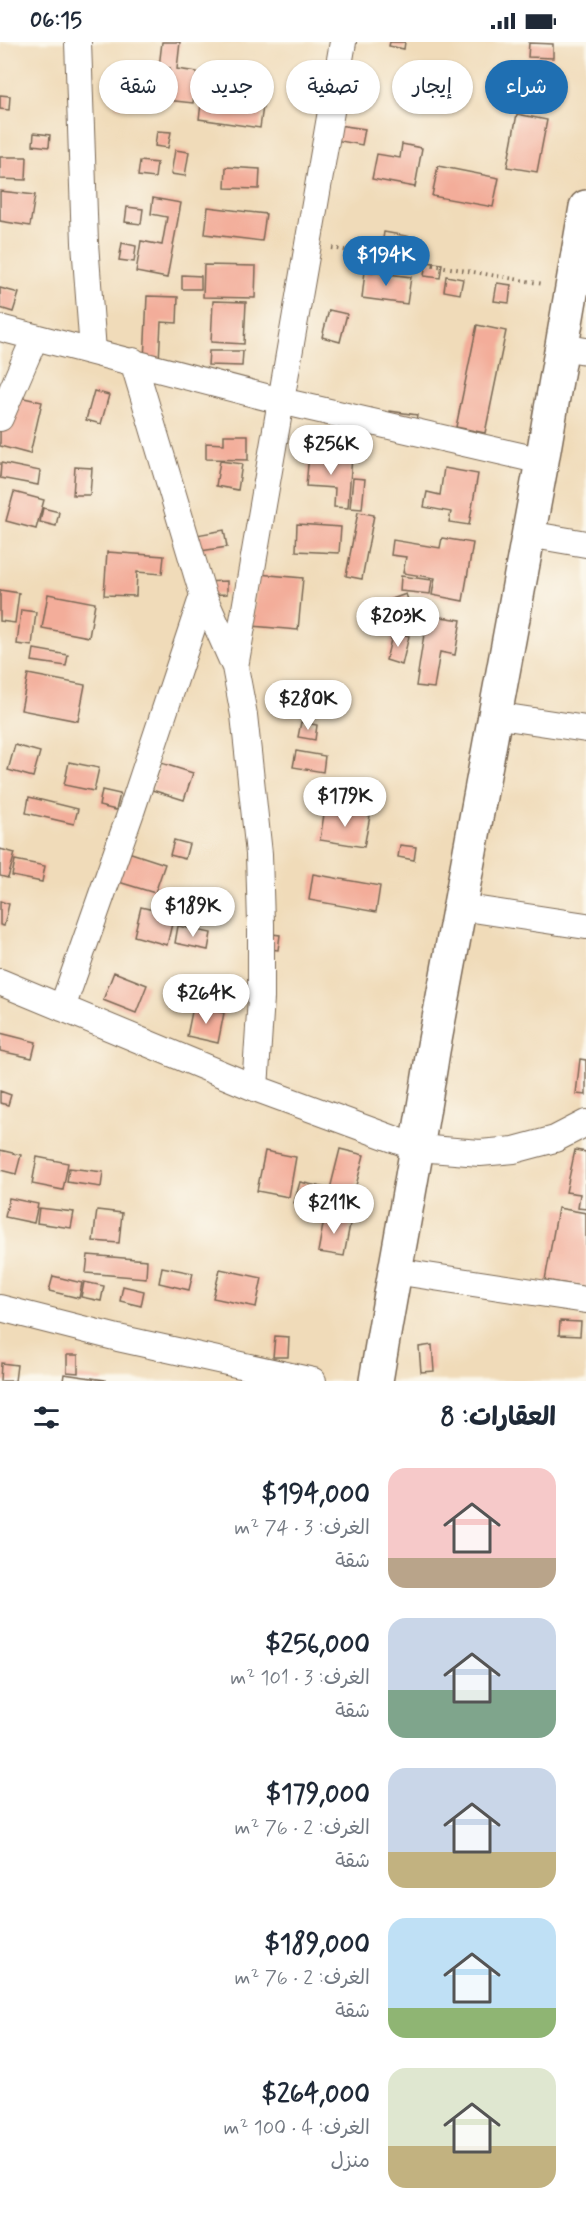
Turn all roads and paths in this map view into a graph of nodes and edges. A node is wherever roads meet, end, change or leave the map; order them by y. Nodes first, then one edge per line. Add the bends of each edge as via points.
1 (78, 42) edge
2 (343, 42) edge
3 (586, 207) edge
4 (308, 244) junction
5 (572, 289) junction
6 (0, 328) edge
7 (35, 337) junction
8 (573, 349) edge
9 (93, 351) junction
10 (133, 361) junction
11 (281, 401) junction
12 (0, 418) edge
13 (542, 461) junction
14 (528, 534) junction
15 (586, 544) edge
16 (203, 596) junction
17 (235, 667) junction
18 (494, 715) junction
19 (586, 729) edge
20 (460, 907) junction
21 (586, 926) edge
22 (0, 982) edge
23 (62, 1008) junction
24 (255, 1088) junction
25 (586, 1123) edge
26 (418, 1148) junction
27 (394, 1270) junction
28 (586, 1300) edge
29 (0, 1308) edge
30 (313, 1381) edge
31 (376, 1381) edge

1 - 9 street
2 - 4 street
3 - 5 main road
4 - 5 path
4 - 11 street
5 - 8 main road
6 - 7 street
7 - 9 street
7 - 12 street
8 - 13 main road
9 - 10 street
10 - 11 street
10 - 16 street
11 - 13 street
11 - 17 street
13 - 14 main road
14 - 15 street
14 - 18 main road
16 - 17 street
16 - 23 street
17 - 24 street via 259,854 261,998
18 - 19 street
18 - 20 main road
20 - 21 street
20 - 26 main road
22 - 23 street
23 - 24 street
24 - 26 street
25 - 26 street via 555,1139 514,1150 480,1153
26 - 27 main road
27 - 28 street
27 - 31 main road
29 - 30 street

